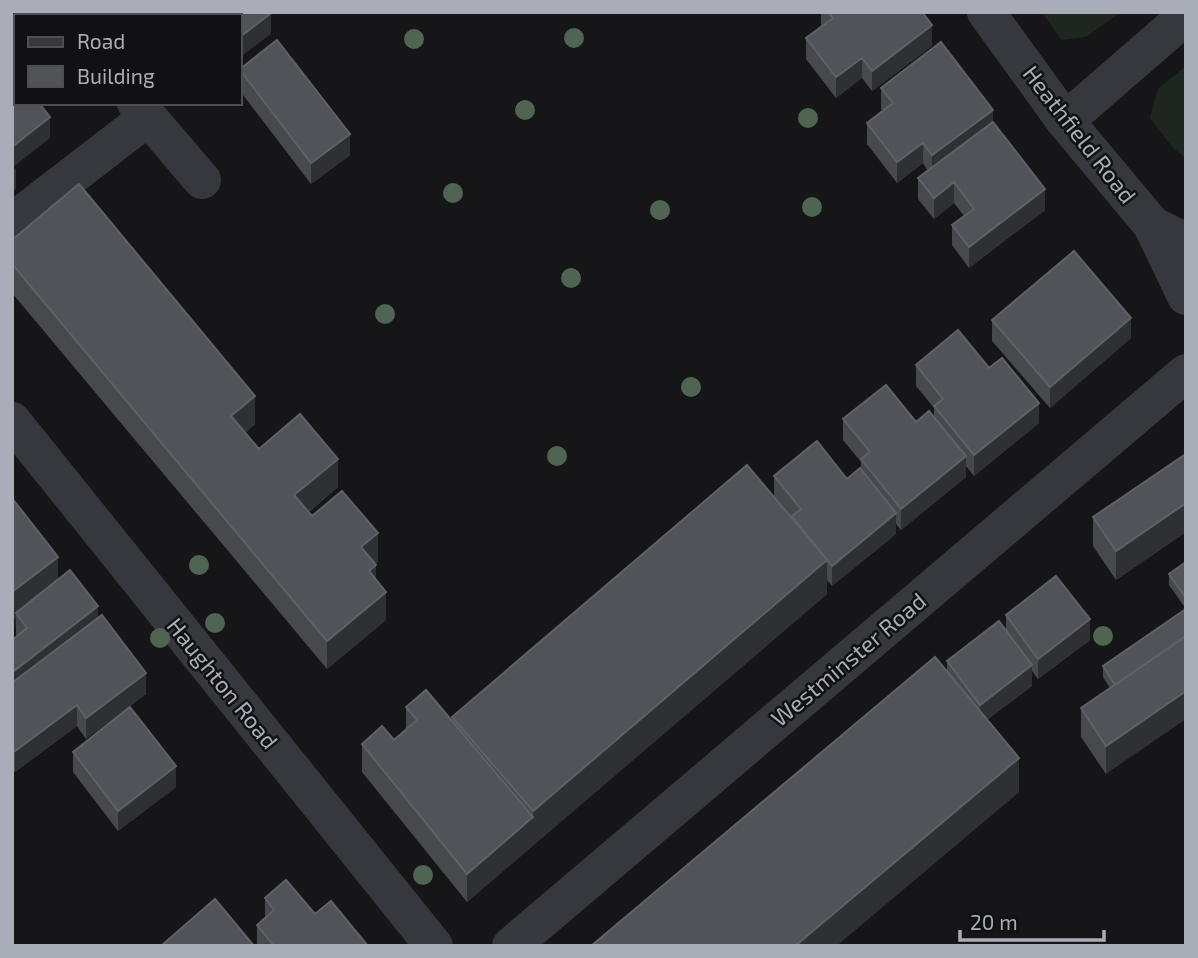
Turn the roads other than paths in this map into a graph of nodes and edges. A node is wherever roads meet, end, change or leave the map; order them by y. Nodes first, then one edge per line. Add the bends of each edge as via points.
1 (986, 12) edge
2 (1186, 16) edge
3 (141, 111) edge
4 (1065, 121) junction
5 (202, 180) dead end
6 (12, 222) edge
7 (1152, 225) junction
8 (1186, 242) edge
9 (1186, 296) edge
10 (1186, 373) edge
11 (12, 421) edge
12 (435, 946) edge
13 (510, 946) edge

1 - 4 street, Heathfield Road
2 - 4 street
3 - 5 street
3 - 6 street
4 - 7 street, Heathfield Road
7 - 8 street, Heathfield Road
7 - 9 street
10 - 13 street, Westminster Road
11 - 12 street, Haughton Road

